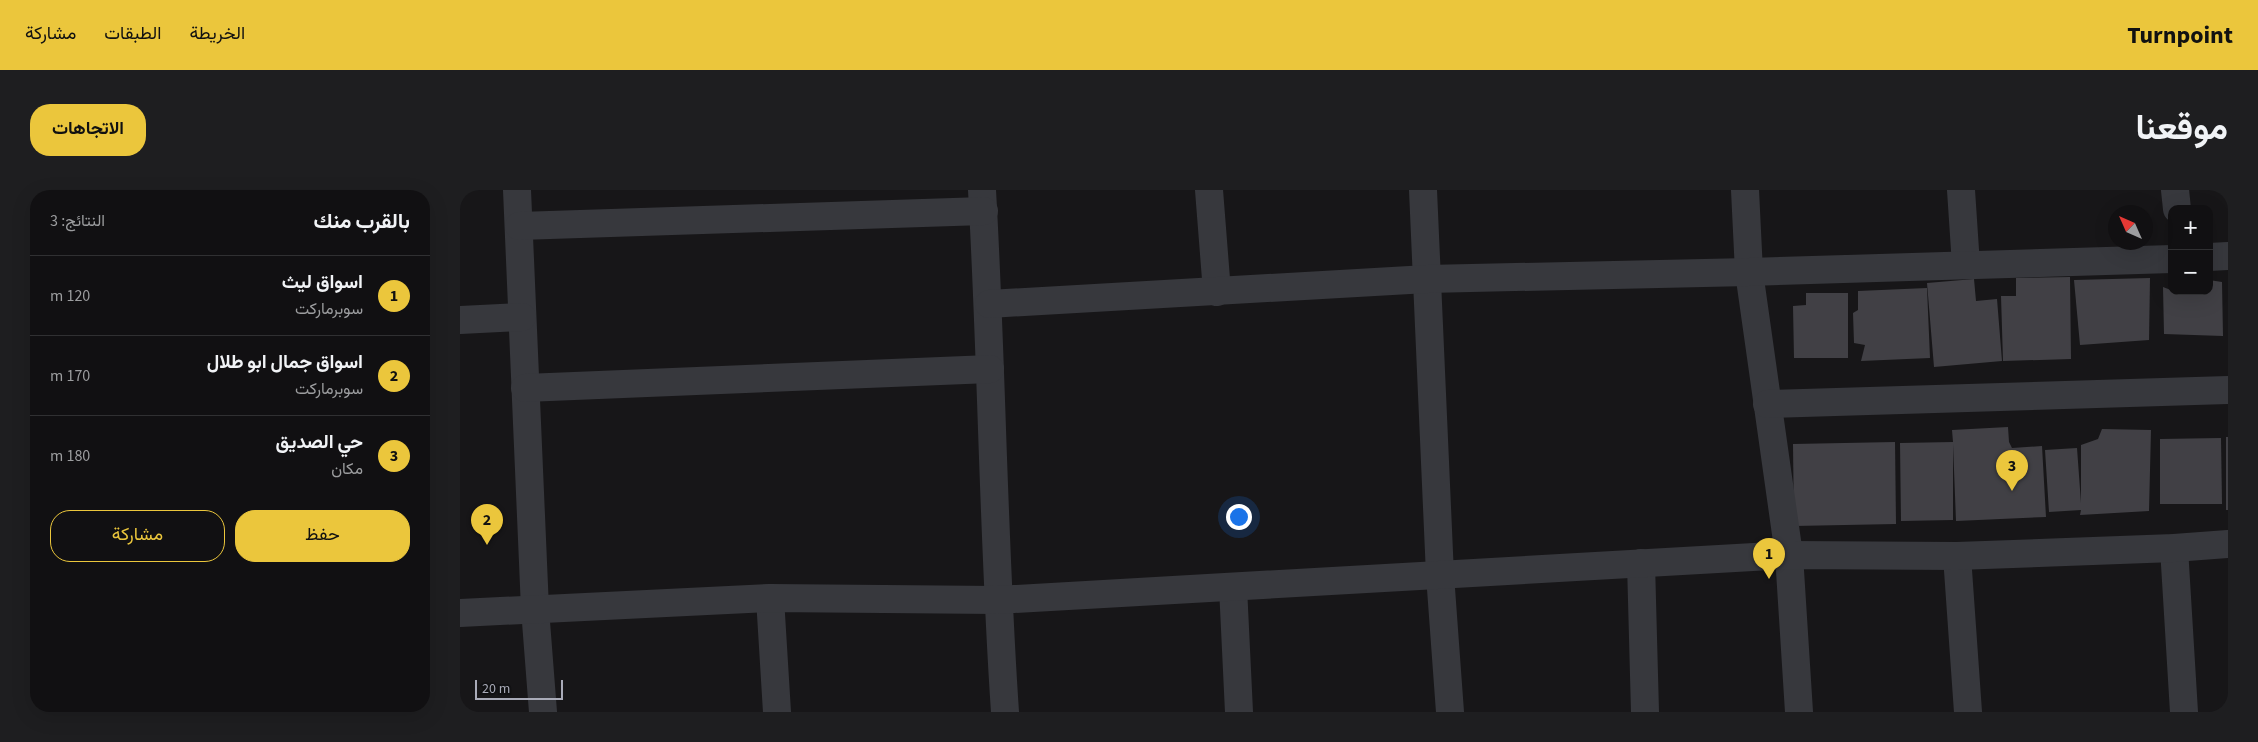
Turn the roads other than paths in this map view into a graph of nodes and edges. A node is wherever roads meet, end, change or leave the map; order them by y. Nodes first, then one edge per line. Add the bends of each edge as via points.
1 (517, 190) edge
2 (1209, 190) edge
3 (1422, 190) edge
4 (1745, 190) edge
5 (1962, 190) edge
6 (2175, 190) edge
7 (983, 200) edge
8 (2177, 205) edge
9 (519, 226) junction
10 (2228, 256) edge
11 (2213, 257) edge
12 (2168, 259) edge
13 (1966, 265) junction
14 (1749, 272) junction
15 (1427, 279) junction
16 (1217, 292) junction
17 (988, 304) junction
18 (522, 317) junction
19 (460, 320) edge
20 (990, 369) junction
21 (525, 388) junction
22 (2228, 390) edge
23 (1767, 404) junction
24 (2228, 544) edge
25 (2174, 548) junction
26 (1789, 555) junction
27 (1957, 556) junction
28 (1641, 563) junction
29 (1440, 575) junction
30 (1233, 587) junction
31 (770, 598) junction
32 (997, 600) junction
33 (535, 609) junction
34 (460, 613) edge
35 (543, 712) edge
36 (777, 712) edge
37 (1004, 712) edge
38 (1239, 712) edge
39 (1450, 712) edge
40 (1644, 712) edge
41 (1799, 712) edge
42 (1968, 712) edge
43 (2184, 712) edge

1 - 9 street
2 - 16 street
3 - 15 street
4 - 14 street
5 - 13 street
6 - 8 street
7 - 9 street
7 - 17 street
9 - 18 street
10 - 11 street
12 - 13 street
13 - 14 street
14 - 15 street
14 - 23 street
15 - 16 street
15 - 29 street
16 - 17 street
17 - 20 street
18 - 19 street
18 - 21 street
20 - 21 street
20 - 32 street
21 - 33 street
22 - 23 street
23 - 26 street
24 - 25 street
25 - 27 street
25 - 43 street
26 - 27 street
26 - 28 street
26 - 41 street
27 - 42 street
28 - 29 street
28 - 40 street
29 - 30 street
29 - 39 street
30 - 32 street
30 - 38 street
31 - 32 street
31 - 33 street
31 - 36 street
32 - 37 street
33 - 34 street
33 - 35 street

